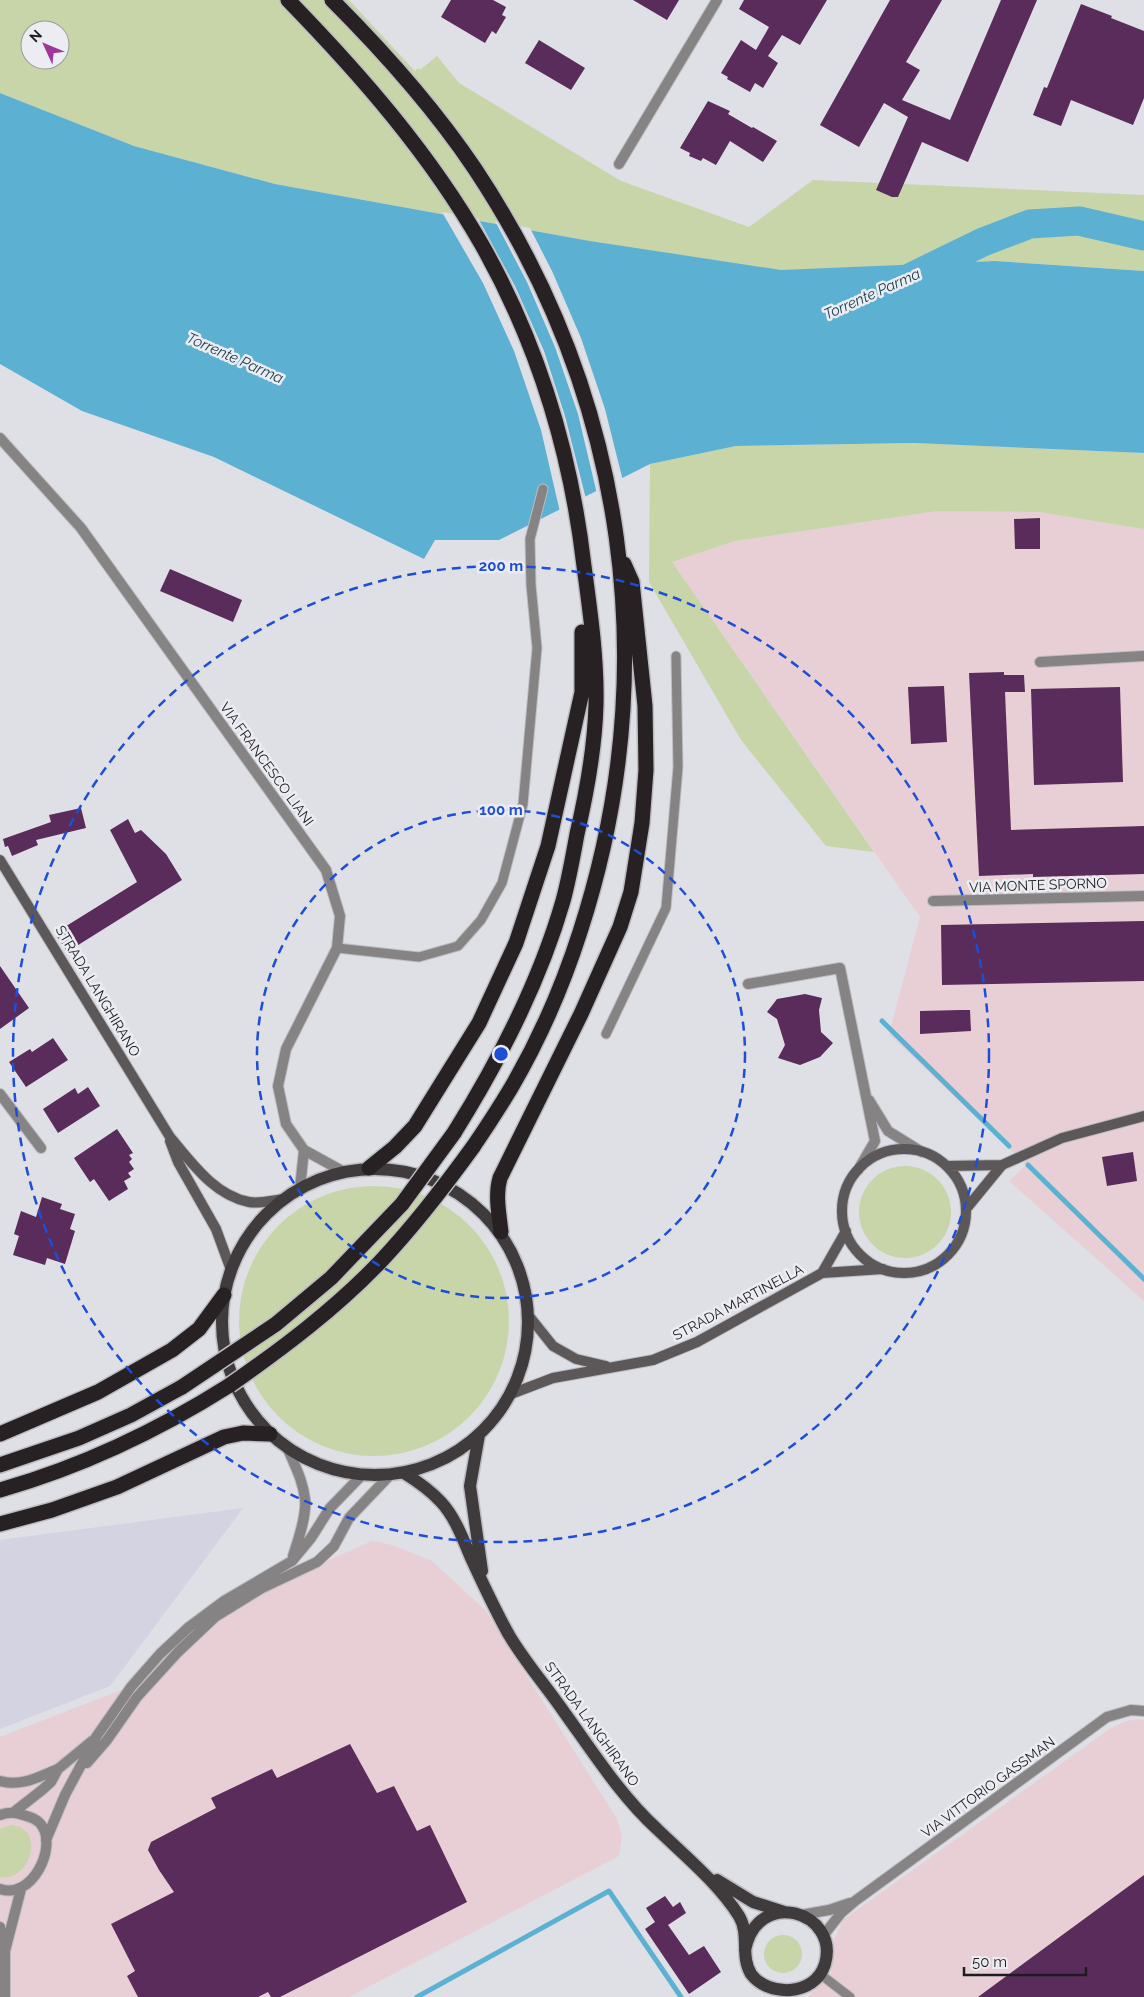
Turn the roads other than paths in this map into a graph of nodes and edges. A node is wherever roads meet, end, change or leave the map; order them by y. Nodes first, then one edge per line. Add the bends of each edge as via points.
1 (288, 0) edge
2 (332, 0) edge
3 (717, 0) edge
4 (618, 164) dead end
5 (0, 438) edge
6 (543, 489) dead end
7 (582, 546) junction
8 (619, 552) junction
9 (676, 656) dead end
10 (1144, 656) edge
11 (1040, 662) dead end
12 (0, 860) edge
13 (1144, 896) edge
14 (933, 901) dead end
15 (337, 948) junction
16 (748, 984) dead end
17 (606, 1034) dead end
18 (0, 1094) edge
19 (866, 1095) junction
20 (1144, 1116) edge
21 (170, 1137) junction
22 (41, 1148) dead end
23 (304, 1150) junction
24 (922, 1152) junction
25 (1002, 1165) junction
26 (948, 1166) junction
27 (369, 1168) junction
28 (858, 1170) junction
29 (344, 1172) junction
30 (300, 1188) junction
31 (284, 1199) junction
32 (966, 1209) junction
33 (846, 1231) junction
34 (500, 1232) junction
35 (883, 1269) junction
36 (231, 1270) junction
37 (822, 1273) junction
38 (224, 1295) junction
39 (529, 1316) junction
40 (609, 1367) junction
41 (511, 1394) junction
42 (0, 1434) edge
43 (270, 1434) junction
44 (479, 1435) junction
45 (287, 1447) junction
46 (0, 1466) edge
47 (404, 1472) junction
48 (390, 1474) junction
49 (362, 1475) junction
50 (0, 1490) edge
51 (0, 1524) edge
52 (292, 1561) junction
53 (486, 1590) junction
54 (1144, 1711) edge
55 (96, 1738) junction
56 (58, 1769) junction
57 (76, 1775) junction
58 (0, 1781) edge
59 (14, 1812) junction
60 (1, 1814) edge
61 (46, 1840) junction
62 (691, 1862) junction
63 (0, 1889) edge
64 (21, 1889) junction
65 (855, 1901) junction
66 (784, 1912) junction
67 (801, 1915) junction
68 (0, 1927) edge
69 (823, 1936) junction
70 (745, 1950) junction
71 (5, 1951) junction
72 (820, 1974) junction
73 (764, 1991) edge
74 (790, 1995) edge
75 (5, 1997) edge
76 (850, 1997) edge

1 - 7 highway via 381,102 416,146 481,244 510,300 554,414
2 - 8 highway via 406,80 473,167 516,236 542,288 579,380 600,452
3 - 4 street
5 - 15 street, VIA FRANCESCO LIANI via 81,528 326,870 340,916
6 - 15 lane via 530,539 536,648 522,804 502,883 481,920 458,946 419,958
7 - 27 highway via 582,692 548,846 516,943 479,1023 415,1126 395,1148
7 - 46 highway, bridge via 596,703 589,781 565,892 535,980 514,1027 454,1133 402,1204 331,1278 276,1324 182,1387 131,1415 80,1438
8 - 34 highway via 632,582 645,706 646,770 642,823 632,882 620,927 500,1178
8 - 50 highway, bridge via 625,648 624,693 612,809 598,871 579,934 541,1027 511,1088 474,1147 438,1195 380,1262 274,1355 194,1408 107,1450 32,1481
9 - 17 lane via 678,768 666,908
10 - 11 street
12 - 21 street, STRADA LANGHIRANO
13 - 14 street, VIA MONTE SPORNO
15 - 23 street, VIA FRANCESCO LIANI via 286,1049 278,1086 286,1124
16 - 19 street via 840,968
18 - 22 street
19 - 24 street via 888,1131
19 - 28 street via 874,1141
20 - 25 street, STRADA MARTINELLA via 1062,1138
21 - 31 street, STRADA LANGHIRANO via 201,1174 233,1197 251,1202
21 - 36 street, STRADA LANGHIRANO via 178,1162 216,1229
23 - 29 street, VIA FRANCESCO LIANI
23 - 30 street
24 - 26 street, STRADA MARTINELLA
24 - 28 street, STRADA MARTINELLA via 888,1151 872,1158
25 - 26 street, STRADA MARTINELLA
25 - 32 street, STRADA MARTINELLA
26 - 32 street, STRADA MARTINELLA via 961,1186
27 - 29 main road, STRADA LANGHIRANO
27 - 34 main road, STRADA LANGHIRANO via 407,1172 443,1184 475,1204
28 - 33 street, STRADA MARTINELLA via 844,1199
29 - 30 main road, STRADA LANGHIRANO
30 - 31 main road, STRADA LANGHIRANO
31 - 36 main road, STRADA LANGHIRANO via 252,1230
32 - 35 street, STRADA MARTINELLA via 964,1229 955,1247 940,1262 922,1270 902,1273
33 - 35 street, STRADA MARTINELLA via 854,1247
33 - 37 street, STRADA MARTINELLA
34 - 39 main road, STRADA LANGHIRANO via 522,1277
35 - 37 street, STRADA MARTINELLA
36 - 38 main road, STRADA LANGHIRANO
37 - 40 street, STRADA MARTINELLA via 697,1342 653,1360
38 - 42 highway via 199,1329 172,1350 98,1392
38 - 43 main road, STRADA LANGHIRANO via 224,1346 230,1370 240,1394
39 - 40 street, STRADA MARTINELLA via 553,1346 576,1360
39 - 41 main road, STRADA LANGHIRANO via 526,1352
40 - 41 street, STRADA MARTINELLA via 553,1378
41 - 44 main road, STRADA LANGHIRANO
43 - 45 main road, STRADA LANGHIRANO
43 - 51 highway via 224,1437 117,1488
44 - 47 main road, STRADA LANGHIRANO via 440,1460
44 - 53 main road, STRADA LANGHIRANO via 470,1486
45 - 49 main road, STRADA LANGHIRANO via 322,1466
45 - 52 street via 306,1500
47 - 48 main road, STRADA LANGHIRANO
47 - 53 main road, STRADA LANGHIRANO via 443,1503
48 - 49 main road, STRADA LANGHIRANO
48 - 57 street via 349,1518 334,1546 317,1562 262,1588 215,1617 178,1652 136,1697 107,1740
49 - 52 street via 330,1508
52 - 55 street via 224,1601 189,1627 131,1687
53 - 62 main road, STRADA LANGHIRANO via 510,1636 619,1788 644,1818
54 - 65 street, VIA VITTORIO GASSMAN via 1131,1710 1107,1717
55 - 56 street
55 - 57 street
56 - 58 street via 29,1782 11,1784
56 - 59 street via 51,1782
57 - 61 street
59 - 60 street
59 - 61 street via 33,1818 42,1826
61 - 64 street via 39,1870
62 - 66 main road, STRADA LANGHIRANO via 737,1894
62 - 70 main road, STRADA LANGHIRANO via 719,1890 740,1918
63 - 64 street
64 - 71 street
65 - 67 street, VIA VITTORIO GASSMAN
65 - 69 street, VIA VITTORIO GASSMAN
66 - 67 main road, STRADA LANGHIRANO
66 - 70 main road via 772,1914 753,1928
67 - 69 main road via 810,1920
68 - 71 street
69 - 72 main road via 826,1956
70 - 73 main road, STRADA LANGHIRANO via 746,1964
71 - 75 street
72 - 74 main road, STRADA LANGHIRANO via 807,1988
72 - 76 lane
73 - 74 main road, STRADA LANGHIRANO

